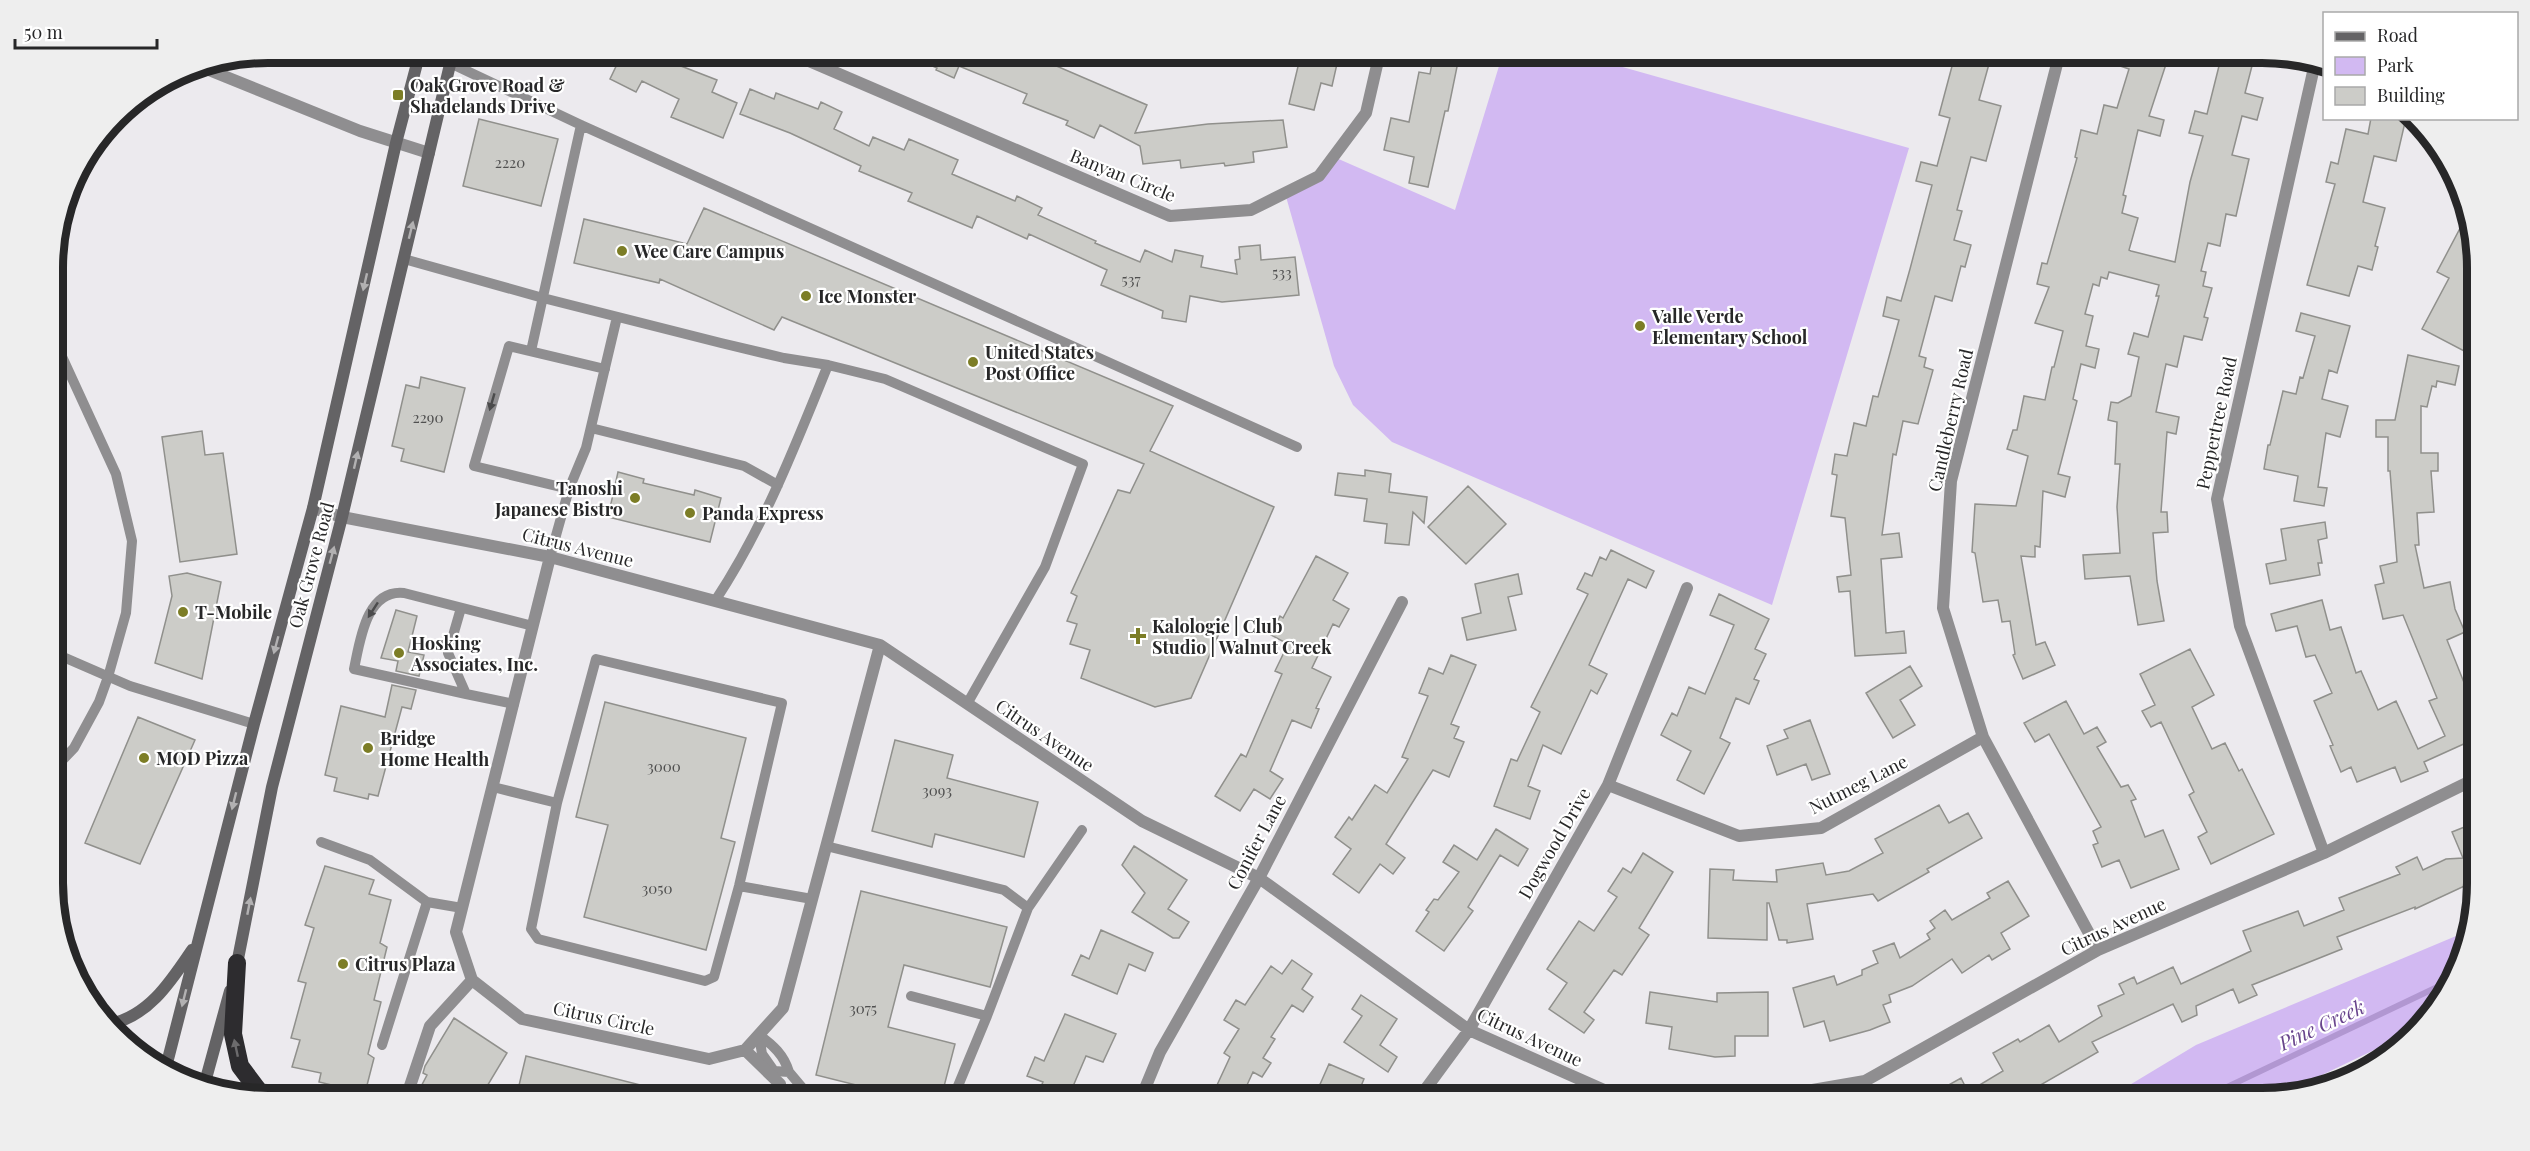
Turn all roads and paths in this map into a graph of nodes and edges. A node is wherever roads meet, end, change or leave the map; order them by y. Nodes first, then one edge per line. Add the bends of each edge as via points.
1 (417, 63) edge
2 (451, 63) edge
3 (462, 63) edge
4 (814, 63) edge
5 (1377, 63) edge
6 (2057, 63) edge
7 (2313, 69) edge
8 (212, 71) edge
9 (581, 125) junction
10 (396, 143) junction
11 (429, 153) junction
12 (404, 259) junction
13 (543, 298) junction
14 (617, 317) junction
15 (531, 351) junction
16 (63, 359) edge
17 (828, 365) junction
18 (604, 369) junction
19 (591, 428) junction
20 (1297, 447) dead end
21 (778, 485) junction
22 (569, 489) junction
23 (314, 508) junction
24 (342, 517) junction
25 (550, 557) junction
26 (1687, 588) dead end
27 (715, 601) junction
28 (1402, 602) dead end
29 (460, 608) junction
30 (533, 626) junction
31 (880, 645) junction
32 (63, 657) edge
33 (108, 677) junction
34 (466, 694) junction
35 (514, 704) junction
36 (967, 704) junction
37 (254, 724) junction
38 (1983, 737) junction
39 (63, 760) edge
40 (2467, 783) edge
41 (1608, 785) junction
42 (492, 787) junction
43 (557, 803) junction
44 (1082, 830) dead end
45 (321, 842) dead end
46 (826, 846) junction
47 (2324, 853) junction
48 (1259, 878) junction
49 (739, 886) junction
50 (812, 899) junction
51 (427, 902) junction
52 (1028, 908) junction
53 (462, 909) junction
54 (198, 941) junction
55 (2098, 950) junction
56 (237, 963) junction
57 (472, 980) junction
58 (911, 996) dead end
59 (987, 1016) junction
60 (117, 1021) edge
61 (1469, 1030) junction
62 (759, 1035) junction
63 (382, 1045) dead end
64 (745, 1050) junction
65 (167, 1062) edge
66 (206, 1078) edge
67 (256, 1088) edge
68 (409, 1088) edge
69 (778, 1088) edge
70 (802, 1088) edge
71 (957, 1088) edge
72 (1145, 1088) edge
73 (1426, 1088) edge
74 (1600, 1088) edge
75 (1824, 1088) edge

1 - 10 main road, Oak Grove Road
2 - 11 main road, Oak Grove Road
3 - 9 lane
4 - 5 street, Banyan Circle via 1170,216 1251,210 1319,176 1366,113
6 - 38 street, Candleberry Road via 1951,481 1943,608
7 - 47 street, Peppertree Road via 2217,499 2240,626
8 - 10 street
9 - 13 lane
9 - 20 lane
10 - 11 street
10 -> 23 main road, Oak Grove Road
12 -> 11 main road, Oak Grove Road
12 - 13 lane
24 -> 12 main road, Oak Grove Road
13 - 14 lane
13 - 15 lane
14 - 17 lane
14 - 18 lane
15 - 18 lane
15 -> 22 lane via 509,346 474,466
16 - 33 lane via 116,474 132,541 126,613
17 - 21 lane
17 - 36 lane via 885,380 1083,464 1045,567
18 - 19 lane
19 - 21 lane via 744,466
19 - 22 lane
21 - 27 lane via 740,564
22 - 25 lane
23 - 24 street, Citrus Avenue
23 -> 37 main road, Oak Grove Road
24 - 25 street, Citrus Avenue
56 -> 24 main road, Oak Grove Road via 272,787
25 - 27 street, Citrus Avenue
25 - 30 street
26 - 41 street, Dogwood Drive
27 - 31 street, Citrus Avenue
28 - 48 street, Conifer Lane
29 - 30 lane
29 - 34 lane via 448,653
29 -> 34 lane via 404,593 385,596 369,614 354,669
30 - 35 street
31 - 36 street, Citrus Avenue
31 - 46 street
32 - 33 lane
33 - 37 lane
33 - 39 lane via 74,748
34 - 35 lane
35 - 42 street
36 - 48 street, Citrus Avenue via 1142,821
37 -> 54 main road, Oak Grove Road
38 - 41 street, Nutmeg Lane via 1821,828 1739,836
38 - 55 street, Candleberry Road
40 - 47 street, Citrus Avenue
41 - 61 street, Dogwood Drive
42 - 43 lane
42 - 53 street
43 - 49 lane via 531,929 538,939 705,981 714,977
43 - 49 lane via 596,659 782,703
44 - 52 lane
45 - 51 lane via 370,860
46 - 50 street
46 - 52 lane via 1004,890
47 - 55 street, Citrus Avenue
48 - 61 street, Citrus Avenue
48 - 72 street, Conifer Lane via 1160,1052
49 - 50 lane
50 - 62 street via 783,1008
51 - 53 lane
51 - 63 lane
52 - 59 lane
53 - 57 street via 456,932
54 - 60 main road via 166,988 141,1012
54 -> 65 main road, Oak Grove Road
55 - 75 street, Citrus Avenue via 1865,1081
56 - 66 main road, Oak Grove Road
67 -> 56 highway via 240,1066 233,1034
57 - 64 street, Citrus Circle via 522,1019 709,1059
57 - 68 street via 430,1026
58 - 59 lane
59 - 71 lane
61 - 73 street, Dogwood Drive
61 - 74 street, Citrus Avenue
62 - 64 street
62 - 70 lane via 762,1054 774,1071 789,1072
64 - 69 street via 780,1084

